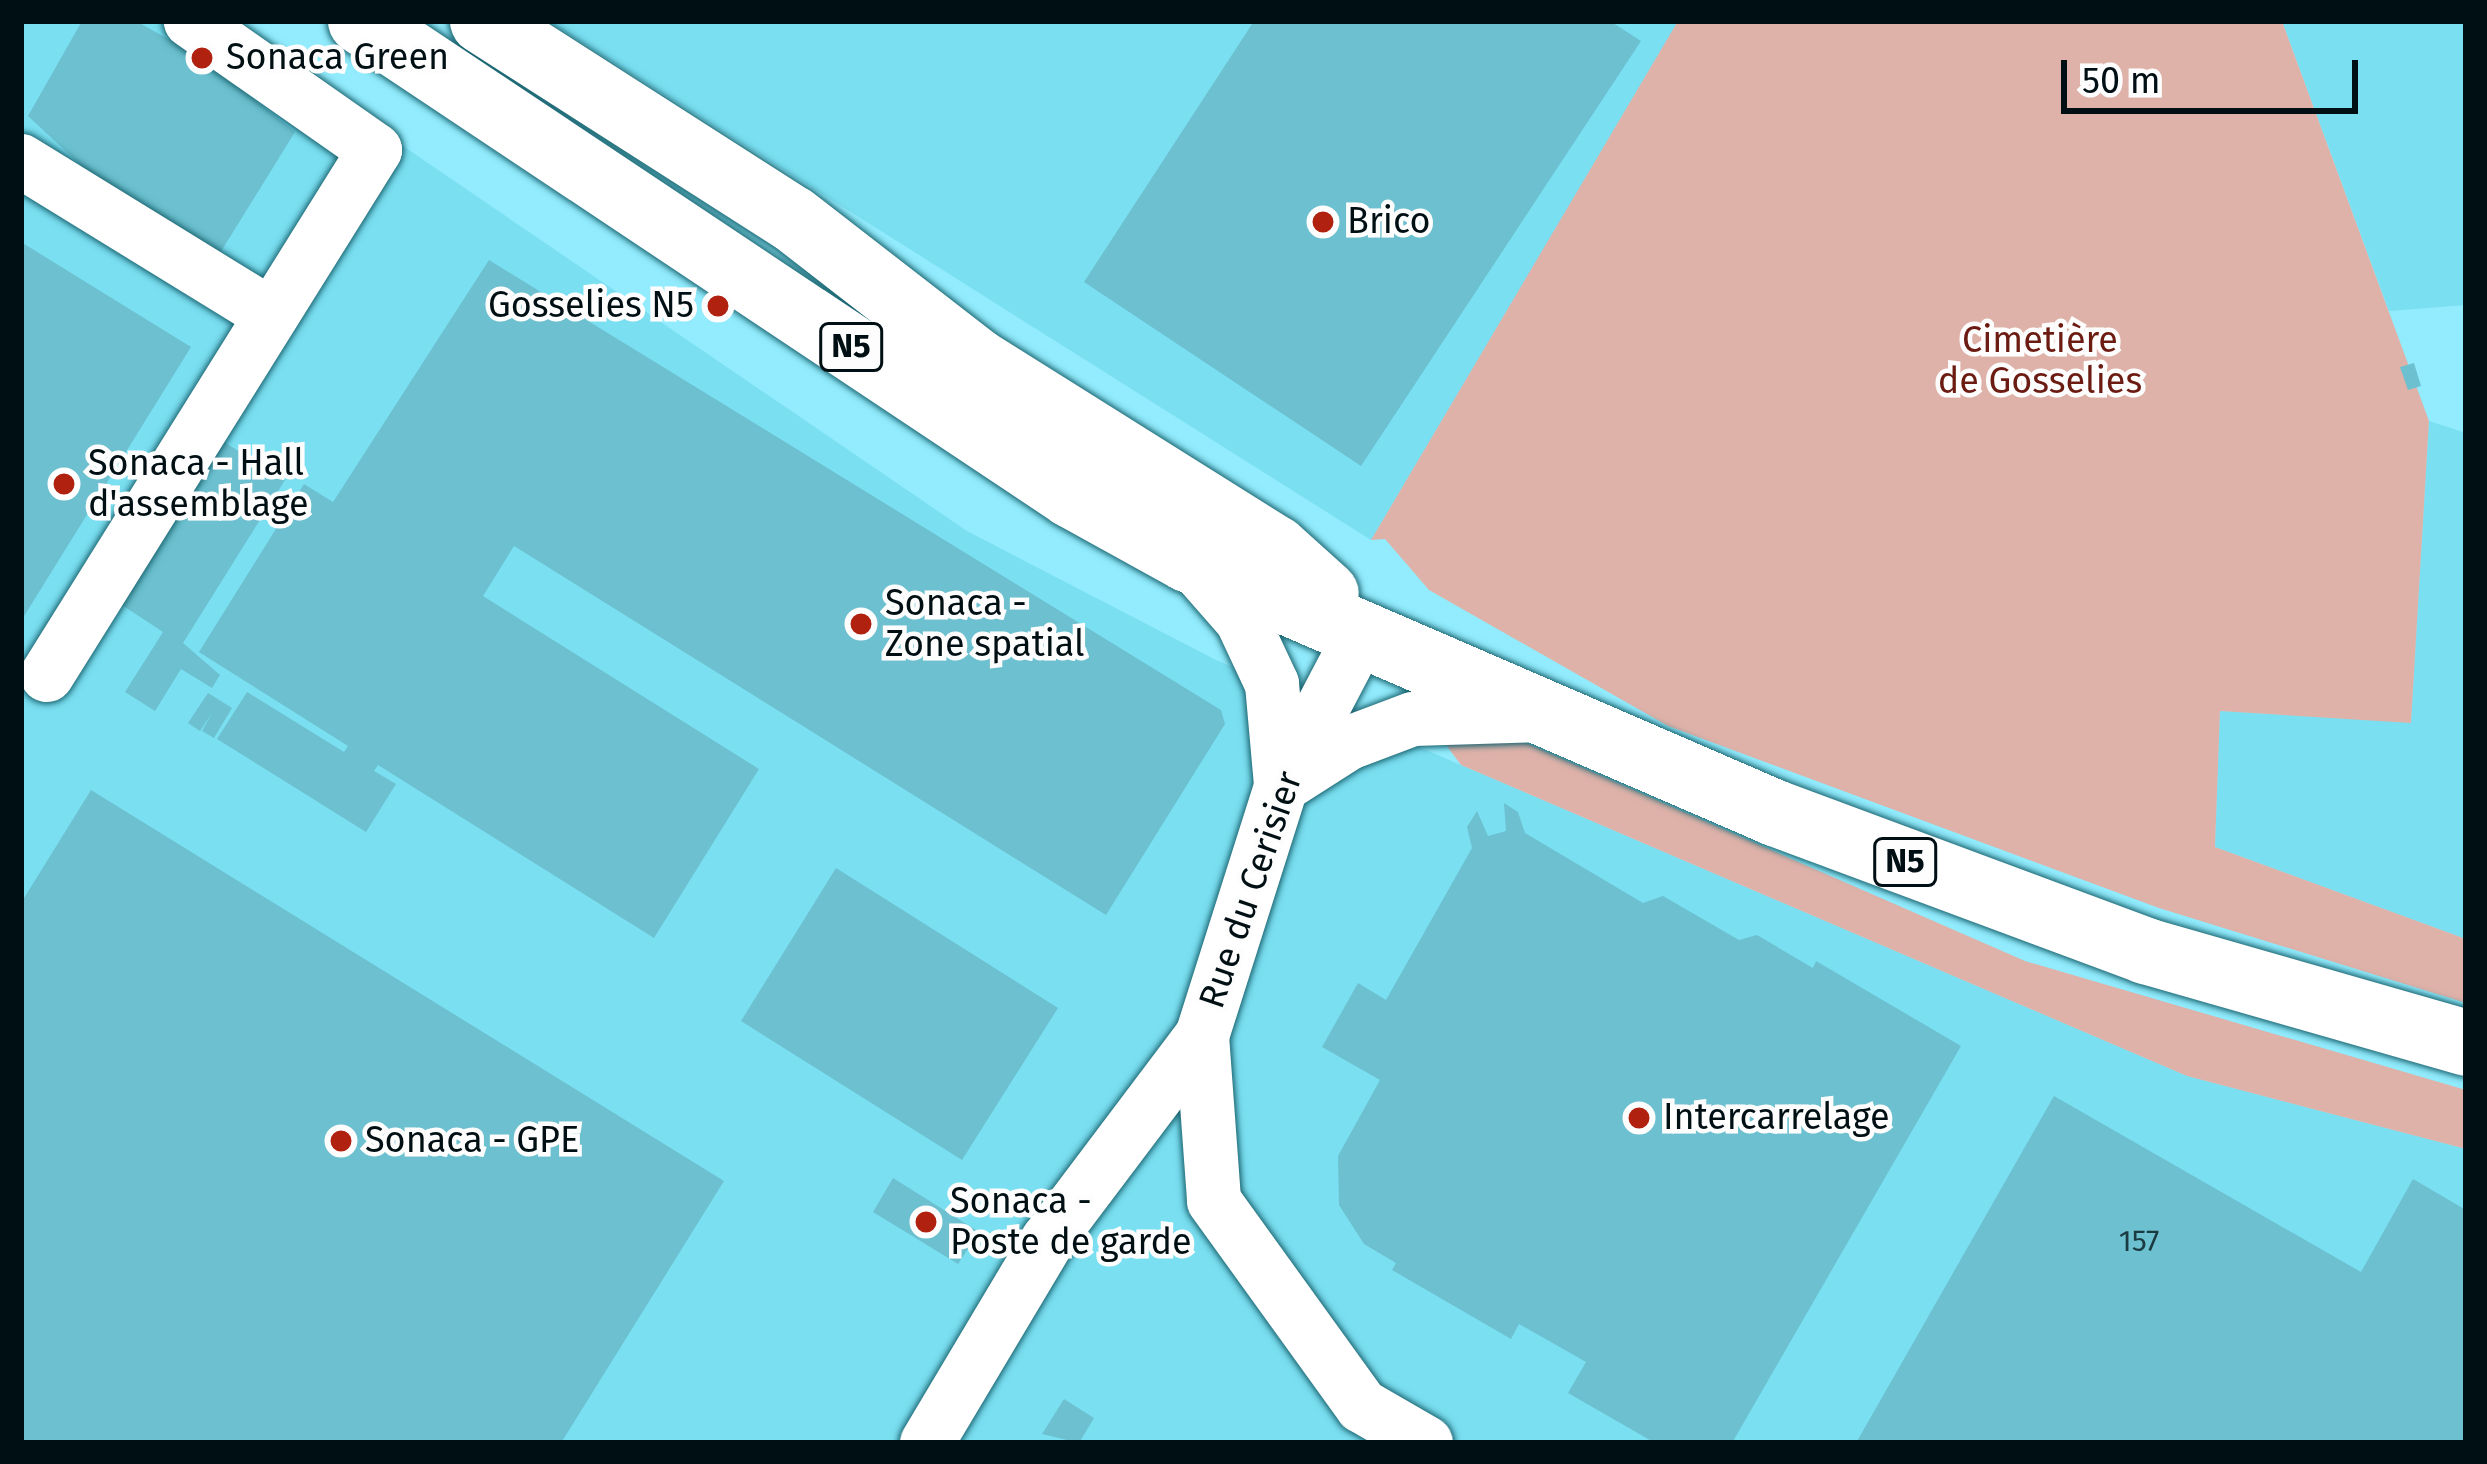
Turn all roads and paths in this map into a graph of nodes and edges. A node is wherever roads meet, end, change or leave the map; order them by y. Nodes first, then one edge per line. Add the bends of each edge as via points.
1 (191, 21) edge
2 (362, 21) edge
3 (483, 21) edge
4 (21, 161) edge
5 (271, 315) junction
6 (1188, 559) junction
7 (1364, 628) junction
8 (47, 675) dead end
9 (1553, 714) junction
10 (1281, 787) junction
11 (1202, 1036) junction
12 (2466, 1043) edge
13 (926, 1443) edge
14 (1426, 1443) edge

1 - 5 street via 374,150
2 - 6 main road, N5 via 1072,496
3 - 7 main road, N5 via 794,219 976,361 1276,548
4 - 5 street
5 - 8 street
6 - 7 main road, N5
6 - 10 street via 1242,620 1272,684
7 - 9 main road, N5
7 - 10 street, Rue du Cerisier
9 - 10 street via 1413,719 1349,742
9 - 12 main road, N5 via 1775,813 2146,951
10 - 11 street, Rue du Cerisier
11 - 13 street via 1048,1240
11 - 14 street, Rue du Cerisier via 1214,1201 1362,1406

